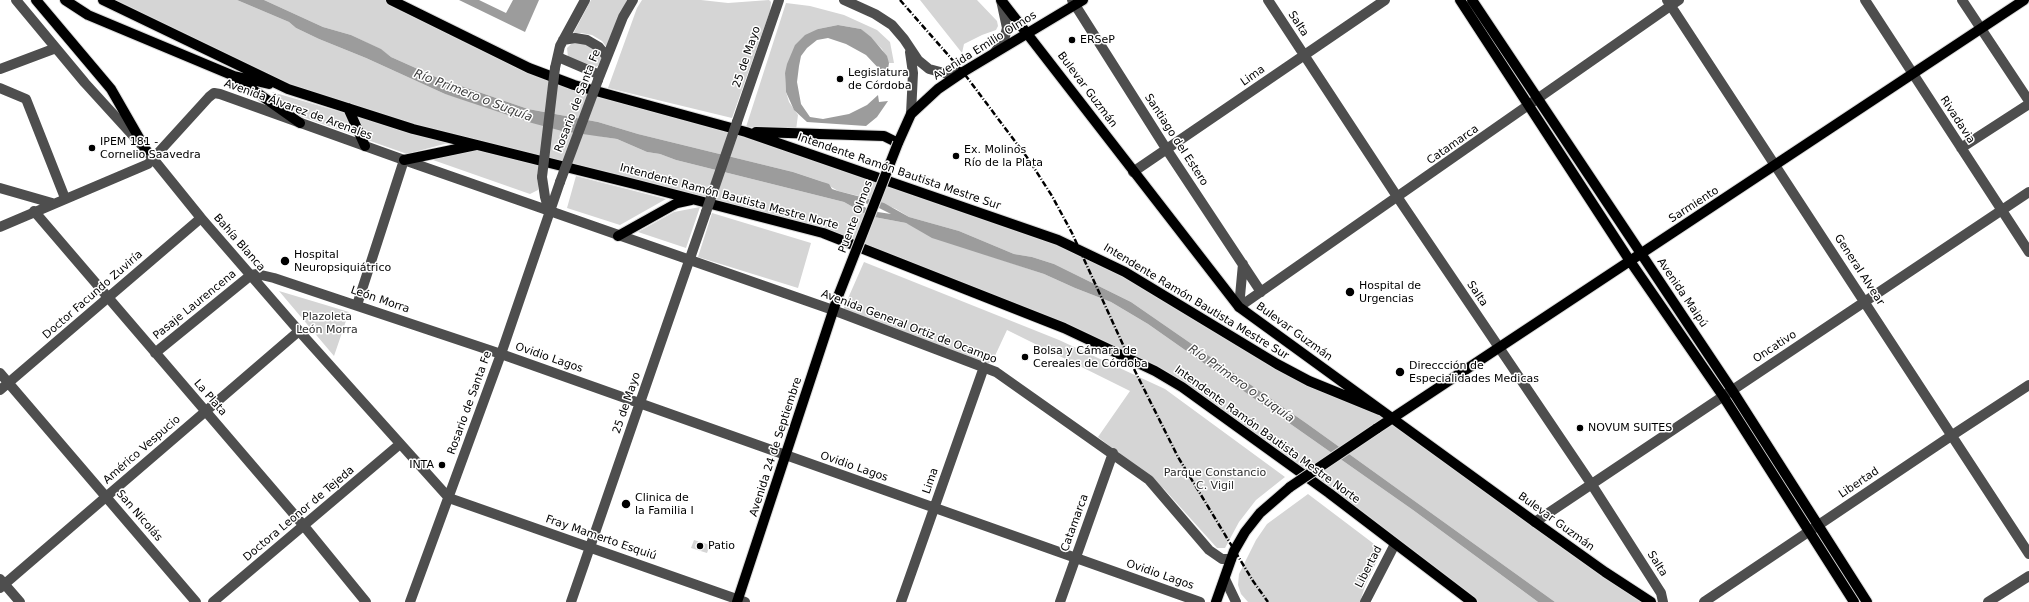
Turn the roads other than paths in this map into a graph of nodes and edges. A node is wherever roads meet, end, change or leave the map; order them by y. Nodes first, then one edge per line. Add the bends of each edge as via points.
1 (16, 0) edge
2 (65, 0) edge
3 (103, 0) edge
4 (391, 0) edge
5 (585, 0) edge
6 (633, 0) edge
7 (779, 0) edge
8 (844, 0) edge
9 (1001, 0) edge
10 (1268, 0) edge
11 (1385, 0) edge
12 (1460, 0) edge
13 (1472, 0) edge
14 (1865, 0) edge
15 (1962, 0) edge
16 (2024, 0) edge
17 (37, 1) edge
18 (1077, 2) edge
19 (1672, 2) edge
20 (1982, 28) junction
21 (1028, 33) junction
22 (904, 39) junction
23 (563, 40) junction
24 (56, 48) junction
25 (995, 52) junction
26 (558, 56) junction
27 (1304, 56) junction
28 (607, 57) junction
29 (0, 68) edge
30 (963, 72) junction
31 (1913, 74) junction
32 (234, 76) junction
33 (599, 78) junction
34 (0, 88) edge
35 (288, 89) junction
36 (1538, 98) junction
37 (2029, 102) edge
38 (1530, 105) junction
39 (348, 108) junction
40 (911, 114) junction
41 (300, 122) junction
42 (746, 132) junction
43 (898, 143) junction
44 (480, 145) junction
45 (365, 146) junction
46 (1961, 148) junction
47 (146, 150) junction
48 (1167, 150) junction
49 (154, 160) junction
50 (404, 160) junction
51 (1776, 165) junction
52 (1133, 172) junction
53 (0, 188) edge
54 (2029, 192) edge
55 (65, 198) junction
56 (1398, 198) junction
57 (695, 200) junction
58 (52, 204) junction
59 (2002, 210) junction
60 (34, 211) junction
61 (549, 211) junction
62 (201, 218) junction
63 (0, 227) edge
64 (618, 236) junction
65 (2029, 252) edge
66 (1641, 253) junction
67 (1630, 260) junction
68 (689, 261) junction
69 (1243, 264) junction
70 (251, 275) junction
71 (1261, 292) junction
72 (107, 298) junction
73 (837, 299) junction
74 (1866, 302) junction
75 (357, 306) junction
76 (823, 307) junction
77 (1240, 307) junction
78 (833, 310) junction
79 (847, 316) junction
80 (299, 331) junction
81 (1500, 349) junction
82 (155, 353) junction
83 (501, 354) junction
84 (984, 367) junction
85 (0, 373) edge
86 (8, 383) junction
87 (2029, 385) edge
88 (0, 390) edge
89 (1732, 390) junction
90 (1723, 396) junction
91 (640, 403) junction
92 (1380, 410) junction
93 (206, 411) junction
94 (1391, 419) junction
95 (1951, 436) junction
96 (400, 444) junction
97 (1113, 453) junction
98 (786, 455) junction
99 (1592, 485) junction
100 (106, 496) junction
101 (449, 498) junction
102 (934, 508) junction
103 (1535, 522) junction
104 (1818, 525) junction
105 (304, 526) junction
106 (1809, 531) junction
107 (1395, 544) junction
108 (590, 547) junction
109 (2029, 554) edge
110 (1075, 558) junction
111 (1231, 559) junction
112 (2029, 576) edge
113 (1225, 579) junction
114 (2, 583) edge
115 (740, 601) edge
116 (20, 602) edge
117 (196, 602) edge
118 (212, 602) edge
119 (366, 602) edge
120 (410, 602) edge
121 (571, 602) edge
122 (901, 602) edge
123 (1060, 602) edge
124 (1200, 602) edge
125 (1216, 602) edge
126 (1236, 602) edge
127 (1366, 602) edge
128 (1472, 602) edge
129 (1651, 602) edge
130 (1663, 602) edge
131 (1704, 602) edge
132 (1854, 602) edge
133 (1867, 602) edge
134 (1988, 602) edge

1 - 24 street, Bahía Blanca
2 - 32 main road via 88,15
3 - 35 main road, Intendente Ramón Bautista Mestre Norte
4 - 42 main road, Intendente Ramón Bautista Mestre Sur via 529,68 568,83
5 - 23 street
6 - 28 street, Rosario de Santa Fe via 623,17
7 - 68 street, 25 de Mayo, bridge
8 - 22 street via 884,19
9 - 21 main road, Bulevar Guzmán
9 - 25 street via 1007,28 1004,40
10 - 27 street, Salta
11 - 27 street, Lima
12 - 38 main road
13 - 36 main road, Avenida Maipú
14 - 31 street, Rivadavia
15 - 20 street
16 - 20 main road, Sarmiento
17 - 47 main road via 111,89
18 - 21 main road, Avenida Emilio Olmos
18 - 48 street, Santiago del Estero
19 - 36 street, Catamarca
19 - 51 street, General Alvear
20 - 31 main road, Sarmiento
20 - 37 street
21 - 25 main road, Avenida Emilio Olmos
21 - 52 main road, Bulevar Guzmán
22 - 30 street via 918,60 929,69 948,74
22 - 40 street via 913,73
23 - 26 street
23 - 28 street via 587,40 601,48
24 - 29 street
24 - 47 street, Bahía Blanca
25 - 30 main road, Avenida Emilio Olmos
26 - 33 street
26 - 61 street, bridge via 542,177
27 - 48 street, Lima
27 - 56 street, Salta
28 - 33 street, Rosario de Santa Fe
30 - 40 main road, Avenida Emilio Olmos via 938,89
31 - 46 street, Rivadavia
31 - 51 main road, Sarmiento
32 - 35 main road
32 - 41 main road
33 - 61 street, Rosario de Santa Fe, bridge
34 - 55 street via 26,99
35 - 39 main road, Intendente Ramón Bautista Mestre Norte
36 - 38 street, Catamarca
36 - 66 main road, Avenida Maipú
37 - 46 street
38 - 56 street, Catamarca
38 - 67 main road
39 - 44 main road, Intendente Ramón Bautista Mestre Norte via 413,129
39 - 45 main road
40 - 43 main road, Avenida Emilio Olmos
41 - 45 street, Avenida Álvarez de Arenales
41 - 49 street, Avenida Álvarez de Arenales via 214,93
42 - 43 main road via 884,136
42 - 92 main road, Intendente Ramón Bautista Mestre Sur via 1058,240 1125,272 1309,381
43 - 73 main road, Puente Olmos, bridge
44 - 50 main road
44 - 57 main road, Intendente Ramón Bautista Mestre Norte
45 - 50 street, Avenida Álvarez de Arenales
46 - 59 street, Rivadavia
47 - 49 street, Bahía Blanca
48 - 52 street, Lima
48 - 69 street, Santiago del Estero
49 - 55 street, Avenida Álvarez de Arenales
49 - 62 street, Bahía Blanca
50 - 61 street, Avenida Álvarez de Arenales
50 - 75 street
51 - 66 main road, Sarmiento
51 - 74 street, General Alvear
52 - 77 main road, Bulevar Guzmán
53 - 58 street
54 - 59 street, Oncativo
55 - 58 street, Avenida Álvarez de Arenales
56 - 71 street, Catamarca
56 - 81 street, Salta
57 - 64 main road via 677,203
57 - 107 main road, Intendente Ramón Bautista Mestre Norte via 843,240 1064,328 1155,371 1182,387
58 - 60 street, Avenida Álvarez de Arenales
59 - 65 street, Rivadavia
59 - 74 street, Oncativo
60 - 63 street, Avenida Álvarez de Arenales
60 - 72 street, La Plata
61 - 64 street, Avenida General Ortiz de Ocampo
61 - 83 street, Rosario de Santa Fe
62 - 70 street, Bahía Blanca
62 - 72 street, Doctor Facundo Zuviría
64 - 68 street, Avenida General Ortiz de Ocampo
66 - 67 main road, Sarmiento
66 - 89 main road, Avenida Maipú
67 - 81 main road, Sarmiento
67 - 90 main road
68 - 76 street, Avenida General Ortiz de Ocampo
68 - 91 street, 25 de Mayo
69 - 71 street, Santiago del Estero
69 - 77 street
70 - 75 street, León Morra via 274,278
70 - 80 street, Bahía Blanca
70 - 82 street, Pasaje Laurencena
71 - 77 street, Catamarca
72 - 82 street, La Plata
72 - 86 street, Doctor Facundo Zuviría
73 - 76 street via 831,306
73 - 78 main road, Avenida 24 de Septiembre
73 - 79 street via 839,308
74 - 89 street, Oncativo
74 - 95 street, General Alvear
75 - 83 street, León Morra
76 - 78 street, Avenida General Ortiz de Ocampo
77 - 92 main road, Bulevar Guzmán
78 - 79 street, Avenida General Ortiz de Ocampo
78 - 98 main road, Avenida 24 de Septiembre
79 - 84 street, Avenida General Ortiz de Ocampo
80 - 93 street, Américo Vespucio
80 - 96 street, Bahía Blanca
81 - 94 main road, Sarmiento
81 - 99 street, Salta
82 - 93 street, La Plata
83 - 91 street, Ovidio Lagos
83 - 101 street, Rosario de Santa Fe
84 - 97 street, Avenida General Ortiz de Ocampo via 1005,378
84 - 102 street, Lima
85 - 86 street, San Nicolás
86 - 88 street, Doctor Facundo Zuviría
86 - 100 street, San Nicolás
87 - 95 street, Libertad
89 - 90 street, Oncativo
89 - 104 main road, Avenida Maipú
90 - 99 street, Oncativo
90 - 106 main road
91 - 98 street, Ovidio Lagos
91 - 108 street, 25 de Mayo
92 - 94 main road, Bulevar Guzmán
93 - 100 street, Américo Vespucio
93 - 105 street, La Plata
94 - 103 main road, Bulevar Guzmán
94 - 111 main road, Sarmiento, bridge via 1290,487 1260,513 1245,532
95 - 104 street, Libertad
95 - 109 street, General Alvear
96 - 101 street, Bahía Blanca
96 - 105 street, Doctora Leonor de Tejeda
97 - 110 street, Catamarca
97 - 111 street, Avenida General Ortiz de Ocampo via 1149,480 1209,550 1222,558
98 - 102 street, Ovidio Lagos
98 - 115 main road, Avenida 24 de Septiembre
99 - 103 street, Oncativo
99 - 130 street, Salta via 1661,593
100 - 114 street, Américo Vespucio
100 - 117 street, San Nicolás
101 - 108 street, Fray Mamerto Esquiú
101 - 120 street, Rosario de Santa Fe
102 - 110 street, Ovidio Lagos
102 - 122 street, Lima
103 - 129 main road, Bulevar Guzmán
104 - 106 street, Libertad
104 - 133 main road, Avenida Maipú
105 - 118 street, Doctora Leonor de Tejeda
105 - 119 street, La Plata
106 - 131 street, Libertad
106 - 132 main road
107 - 127 street, Libertad
107 - 128 main road, Intendente Ramón Bautista Mestre Norte
108 - 115 street, Fray Mamerto Esquiú
108 - 121 street, 25 de Mayo
110 - 123 street, Catamarca
110 - 124 street, Ovidio Lagos
111 - 113 main road
112 - 134 street
113 - 125 main road
113 - 126 street
114 - 116 street

